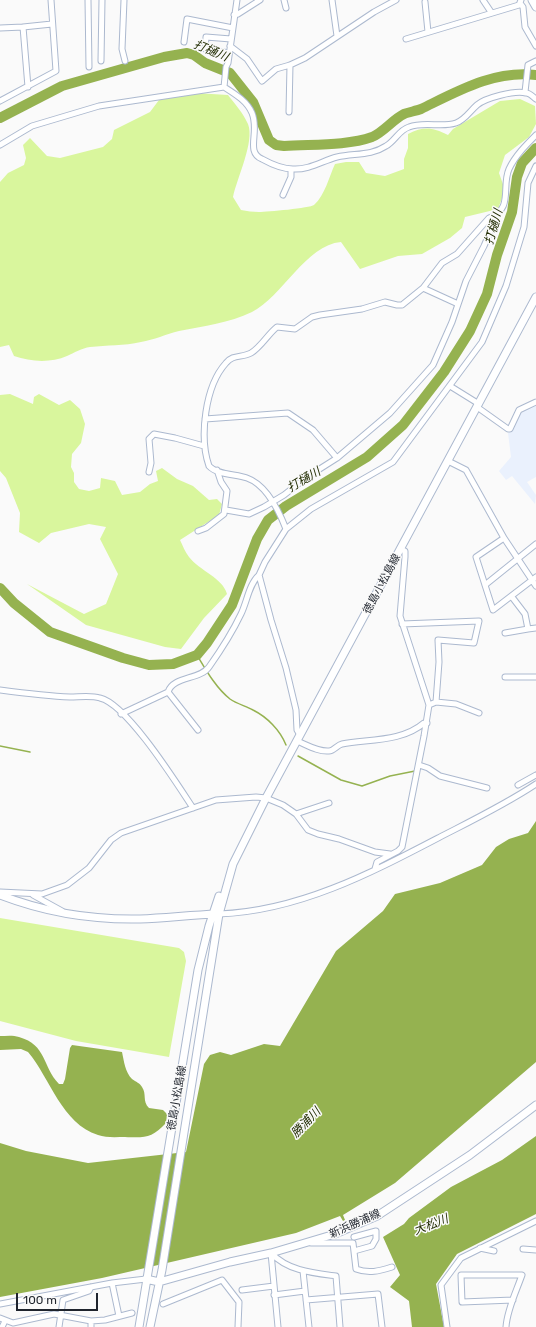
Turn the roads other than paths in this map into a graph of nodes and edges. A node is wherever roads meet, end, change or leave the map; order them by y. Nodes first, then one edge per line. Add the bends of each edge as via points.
1 (50, 0) edge
2 (88, 0) edge
3 (102, 0) edge
4 (124, 0) edge
5 (237, 0) edge
6 (260, 0) edge
7 (284, 0) edge
8 (332, 0) edge
9 (396, 0) edge
10 (483, 0) edge
11 (532, 0) edge
12 (425, 2) dead end
13 (521, 2) edge
14 (536, 7) edge
15 (286, 8) dead end
16 (491, 12) junction
17 (234, 15) junction
18 (52, 24) junction
19 (23, 27) junction
20 (0, 28) edge
21 (233, 28) junction
22 (428, 32) junction
23 (337, 36) junction
24 (231, 39) junction
25 (406, 39) dead end
26 (184, 42) dead end
27 (230, 46) junction
28 (536, 46) edge
29 (229, 53) junction
30 (101, 61) dead end
31 (125, 61) dead end
32 (536, 61) edge
33 (290, 65) junction
34 (89, 67) dead end
35 (28, 87) junction
36 (224, 87) junction
37 (525, 92) junction
38 (536, 99) edge
39 (0, 101) edge
40 (288, 112) dead end
41 (536, 135) edge
42 (0, 145) edge
43 (536, 166) edge
44 (291, 169) junction
45 (283, 195) dead end
46 (496, 216) junction
47 (423, 288) junction
48 (536, 297) edge
49 (458, 304) junction
50 (450, 386) junction
51 (536, 402) edge
52 (478, 405) junction
53 (205, 419) junction
54 (204, 446) junction
55 (337, 458) junction
56 (448, 461) junction
57 (217, 470) junction
58 (149, 472) dead end
59 (273, 503) junction
60 (226, 510) junction
61 (286, 528) junction
62 (198, 531) dead end
63 (504, 538) junction
64 (536, 544) edge
65 (400, 549) junction
66 (518, 559) junction
67 (259, 575) junction
68 (534, 578) edge
69 (485, 584) junction
70 (536, 586) edge
71 (512, 597) junction
72 (402, 624) junction
73 (536, 628) edge
74 (528, 629) junction
75 (505, 633) dead end
76 (536, 676) edge
77 (505, 677) dead end
78 (0, 690) edge
79 (168, 692) junction
80 (436, 702) junction
81 (429, 705) junction
82 (479, 713) dead end
83 (121, 714) junction
84 (427, 723) junction
85 (198, 730) dead end
86 (299, 738) junction
87 (419, 766) junction
88 (536, 775) edge
89 (536, 784) edge
90 (518, 785) dead end
91 (487, 788) dead end
92 (266, 798) junction
93 (329, 803) dead end
94 (193, 808) junction
95 (296, 814) junction
96 (398, 851) junction
97 (412, 851) junction
98 (390, 854) junction
99 (375, 869) junction
100 (0, 893) edge
101 (33, 895) junction
102 (63, 912) junction
103 (216, 914) junction
104 (536, 1105) edge
105 (536, 1221) edge
106 (349, 1229) junction
107 (354, 1240) junction
108 (308, 1243) junction
109 (480, 1248) junction
110 (523, 1249) dead end
111 (536, 1250) edge
112 (354, 1251) junction
113 (494, 1251) dead end
114 (270, 1254) junction
115 (392, 1267) dead end
116 (303, 1271) junction
117 (146, 1279) junction
118 (159, 1282) junction
119 (112, 1283) junction
120 (274, 1286) junction
121 (91, 1287) junction
122 (242, 1290) dead end
123 (305, 1291) junction
124 (274, 1294) junction
125 (337, 1298) junction
126 (306, 1300) junction
127 (513, 1300) junction
128 (0, 1304) edge
129 (164, 1304) dead end
130 (132, 1313) dead end
131 (61, 1316) junction
132 (119, 1316) junction
133 (2, 1320) edge
134 (91, 1321) junction
135 (2, 1327) edge
136 (59, 1327) edge
137 (91, 1327) edge
138 (139, 1327) edge
139 (150, 1327) edge
140 (239, 1327) edge
141 (278, 1327) edge
142 (309, 1327) edge
143 (340, 1327) edge
144 (382, 1327) edge
145 (447, 1327) edge
146 (506, 1327) edge

1 - 18 street
2 - 34 street
3 - 30 street
4 - 31 street via 122,49
5 - 17 street
6 - 17 street
7 - 15 street
8 - 23 street
9 - 23 street
10 - 16 street
11 - 14 main road
12 - 22 street
13 - 16 street
13 - 28 street via 526,27
16 - 22 street
17 - 21 street
18 - 19 street
18 - 35 street via 56,71
19 - 20 street
19 - 35 street
21 - 24 street
21 - 26 street via 187,19
22 - 25 street
23 - 33 street
24 - 27 street
24 - 29 street via 206,37 205,49
27 - 29 street
27 - 33 street via 247,59 262,81 276,68
29 - 36 street
32 - 37 street via 528,65
33 - 40 street
35 - 39 street
36 - 42 street via 99,106 32,126
36 - 44 street via 242,99 253,115 256,128 252,150 254,154 260,159
37 - 38 street
37 - 44 street via 490,98 458,122 443,126 425,123 408,127 398,133 387,146 371,153 342,156 301,169
41 - 46 street via 509,168 506,179 507,197
43 - 50 street via 528,184 524,227 503,296 485,338
44 - 45 street
46 - 47 street via 489,218 456,254 447,258
46 - 49 street via 484,246 471,268
47 - 49 street
47 - 53 street via 402,305 385,302 362,309 312,317 294,329 278,327 252,352 234,356 225,363 213,382
48 - 52 main road, 徳島小松島線
49 - 55 street via 428,372 409,389 390,413
50 - 52 street
50 - 61 street via 393,462 311,509
51 - 52 street via 519,410 510,429
52 - 56 main road, 徳島小松島線
53 - 54 street
53 - 55 street via 288,413 313,430
54 - 57 street via 209,466
54 - 58 street via 154,434 149,439
55 - 59 street
56 - 63 street via 466,470
56 - 65 main road, 徳島小松島線
57 - 59 street via 254,481
57 - 60 street via 220,482 227,491
59 - 60 street via 249,514
59 - 61 street
60 - 62 street via 215,522
61 - 67 street
63 - 66 street
63 - 69 street via 476,557
64 - 66 street
65 - 72 street via 404,551 405,557 400,616
65 - 86 main road, 徳島小松島線
66 - 68 street
66 - 69 street
67 - 79 street via 233,630 208,668 172,685
67 - 86 street via 286,668 296,710
68 - 70 street
68 - 71 street
69 - 71 street via 493,610
71 - 74 street via 525,614
72 - 80 street via 479,621 474,643 438,640
72 - 81 street
73 - 74 street
74 - 75 street
76 - 77 street
78 - 83 street via 69,697 98,697 112,704
79 - 83 street
79 - 85 street
80 - 81 street
80 - 82 street via 456,704
81 - 84 street
83 - 94 street via 161,758
84 - 86 street via 424,722 417,729 403,734 340,744 330,751 319,750
84 - 87 street
86 - 92 main road, 徳島小松島線
87 - 91 street via 428,768 440,776
87 - 96 street via 403,842
88 - 90 street
89 - 97 street via 504,804
92 - 94 street via 223,799
92 - 95 street
92 - 103 main road, 徳島小松島線 via 237,854
93 - 95 street
94 - 101 street via 121,833 111,840 76,880
95 - 98 street via 308,830 375,852
96 - 97 street
96 - 98 street
97 - 99 street
98 - 99 street via 377,862
99 - 103 street via 347,883 298,901 257,910
100 - 101 street
100 - 102 main road via 38,907
101 - 102 street
102 - 103 main road via 97,918 141,919
103 - 117 main road, 徳島小松島線 via 209,926 198,970
103 - 118 main road, 徳島小松島線 via 217,928
104 - 106 main road, 新浜勝浦線 via 470,1155 377,1216
105 - 109 street
106 - 107 street
106 - 108 main road, 新浜勝浦線
107 - 108 street
107 - 112 street
107 - 112 street via 376,1231 376,1239 372,1246
108 - 114 main road, 新浜勝浦線
109 - 113 street
109 - 145 street via 461,1258 441,1285
110 - 111 street
112 - 115 street via 356,1269 377,1272
114 - 116 street
114 - 118 main road, 新浜勝浦線 via 230,1262
114 - 120 street
116 - 123 street
116 - 125 street via 336,1276
117 - 118 main road, 新浜勝浦線
117 - 119 street
117 - 138 main road, 徳島小松島線
118 - 139 main road, 徳島小松島線
119 - 121 street
119 - 132 street
120 - 122 street
120 - 124 street
121 - 128 street
121 - 131 street via 89,1291 63,1300
123 - 124 street
123 - 126 street
124 - 141 street
125 - 126 street
125 - 143 street
125 - 144 street via 378,1294
126 - 142 street
127 - 127 street via 522,1275 461,1275 462,1302
127 - 146 street
129 - 140 street via 222,1280 239,1302
130 - 132 street
131 - 133 street via 54,1314 13,1323
131 - 134 street
131 - 136 street
132 - 134 street
133 - 135 street
134 - 137 street

